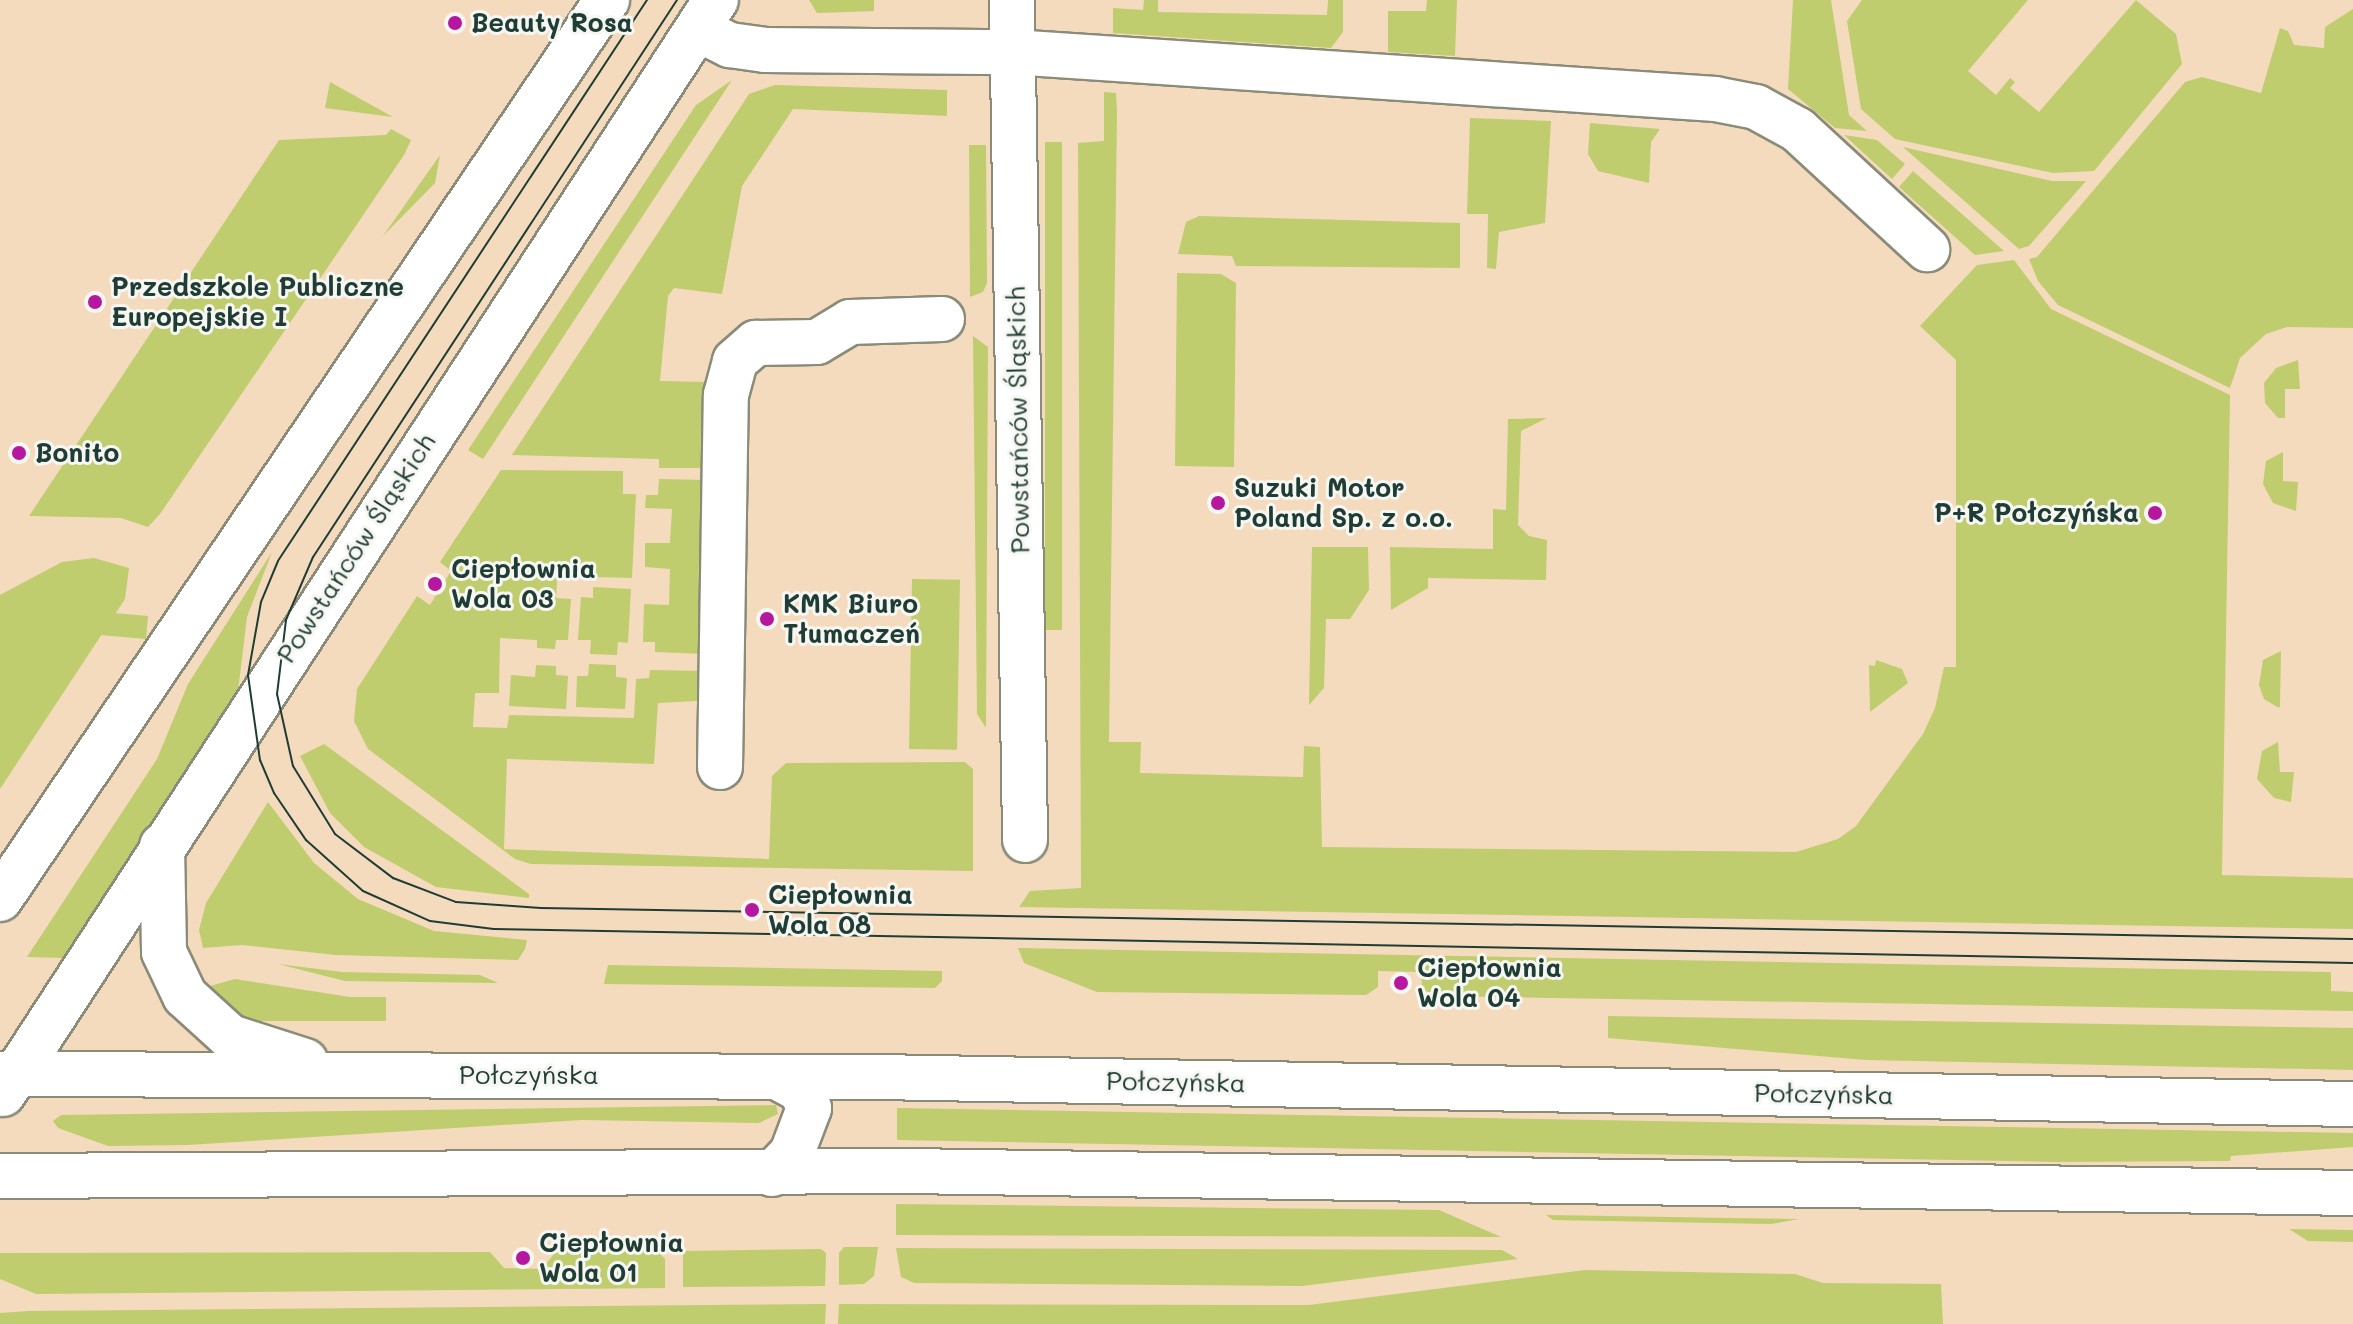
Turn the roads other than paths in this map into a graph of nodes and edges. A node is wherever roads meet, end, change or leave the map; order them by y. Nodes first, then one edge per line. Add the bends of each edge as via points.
1 (607, 0) edge
2 (1012, 0) edge
3 (707, 14) edge
4 (1012, 52) junction
5 (1927, 249) dead end
6 (942, 319) dead end
7 (720, 767) dead end
8 (1025, 840) dead end
9 (162, 846) junction
10 (0, 899) edge
11 (342, 1073) junction
12 (777, 1077) junction
13 (5, 1083) edge
14 (2353, 1104) edge
15 (772, 1174) junction
16 (0, 1176) edge
17 (2353, 1193) edge

1 - 10 main road
2 - 4 main road, Powstańców Śląskich
3 - 4 main road via 730,45 765,50
3 - 9 main road, Powstańców Śląskich
4 - 5 main road via 1743,104 1798,130
4 - 8 main road, Powstańców Śląskich
6 - 7 main road via 850,322 817,342 756,343 735,361 726,395
9 - 11 main road via 164,952 185,996 230,1037
9 - 13 main road, Powstańców Śląskich
11 - 12 main road, Połczyńska
11 - 13 main road, Połczyńska
12 - 14 main road, Połczyńska
12 - 15 main road via 801,1090 809,1108 792,1153
15 - 16 main road
15 - 17 main road via 1321,1176

